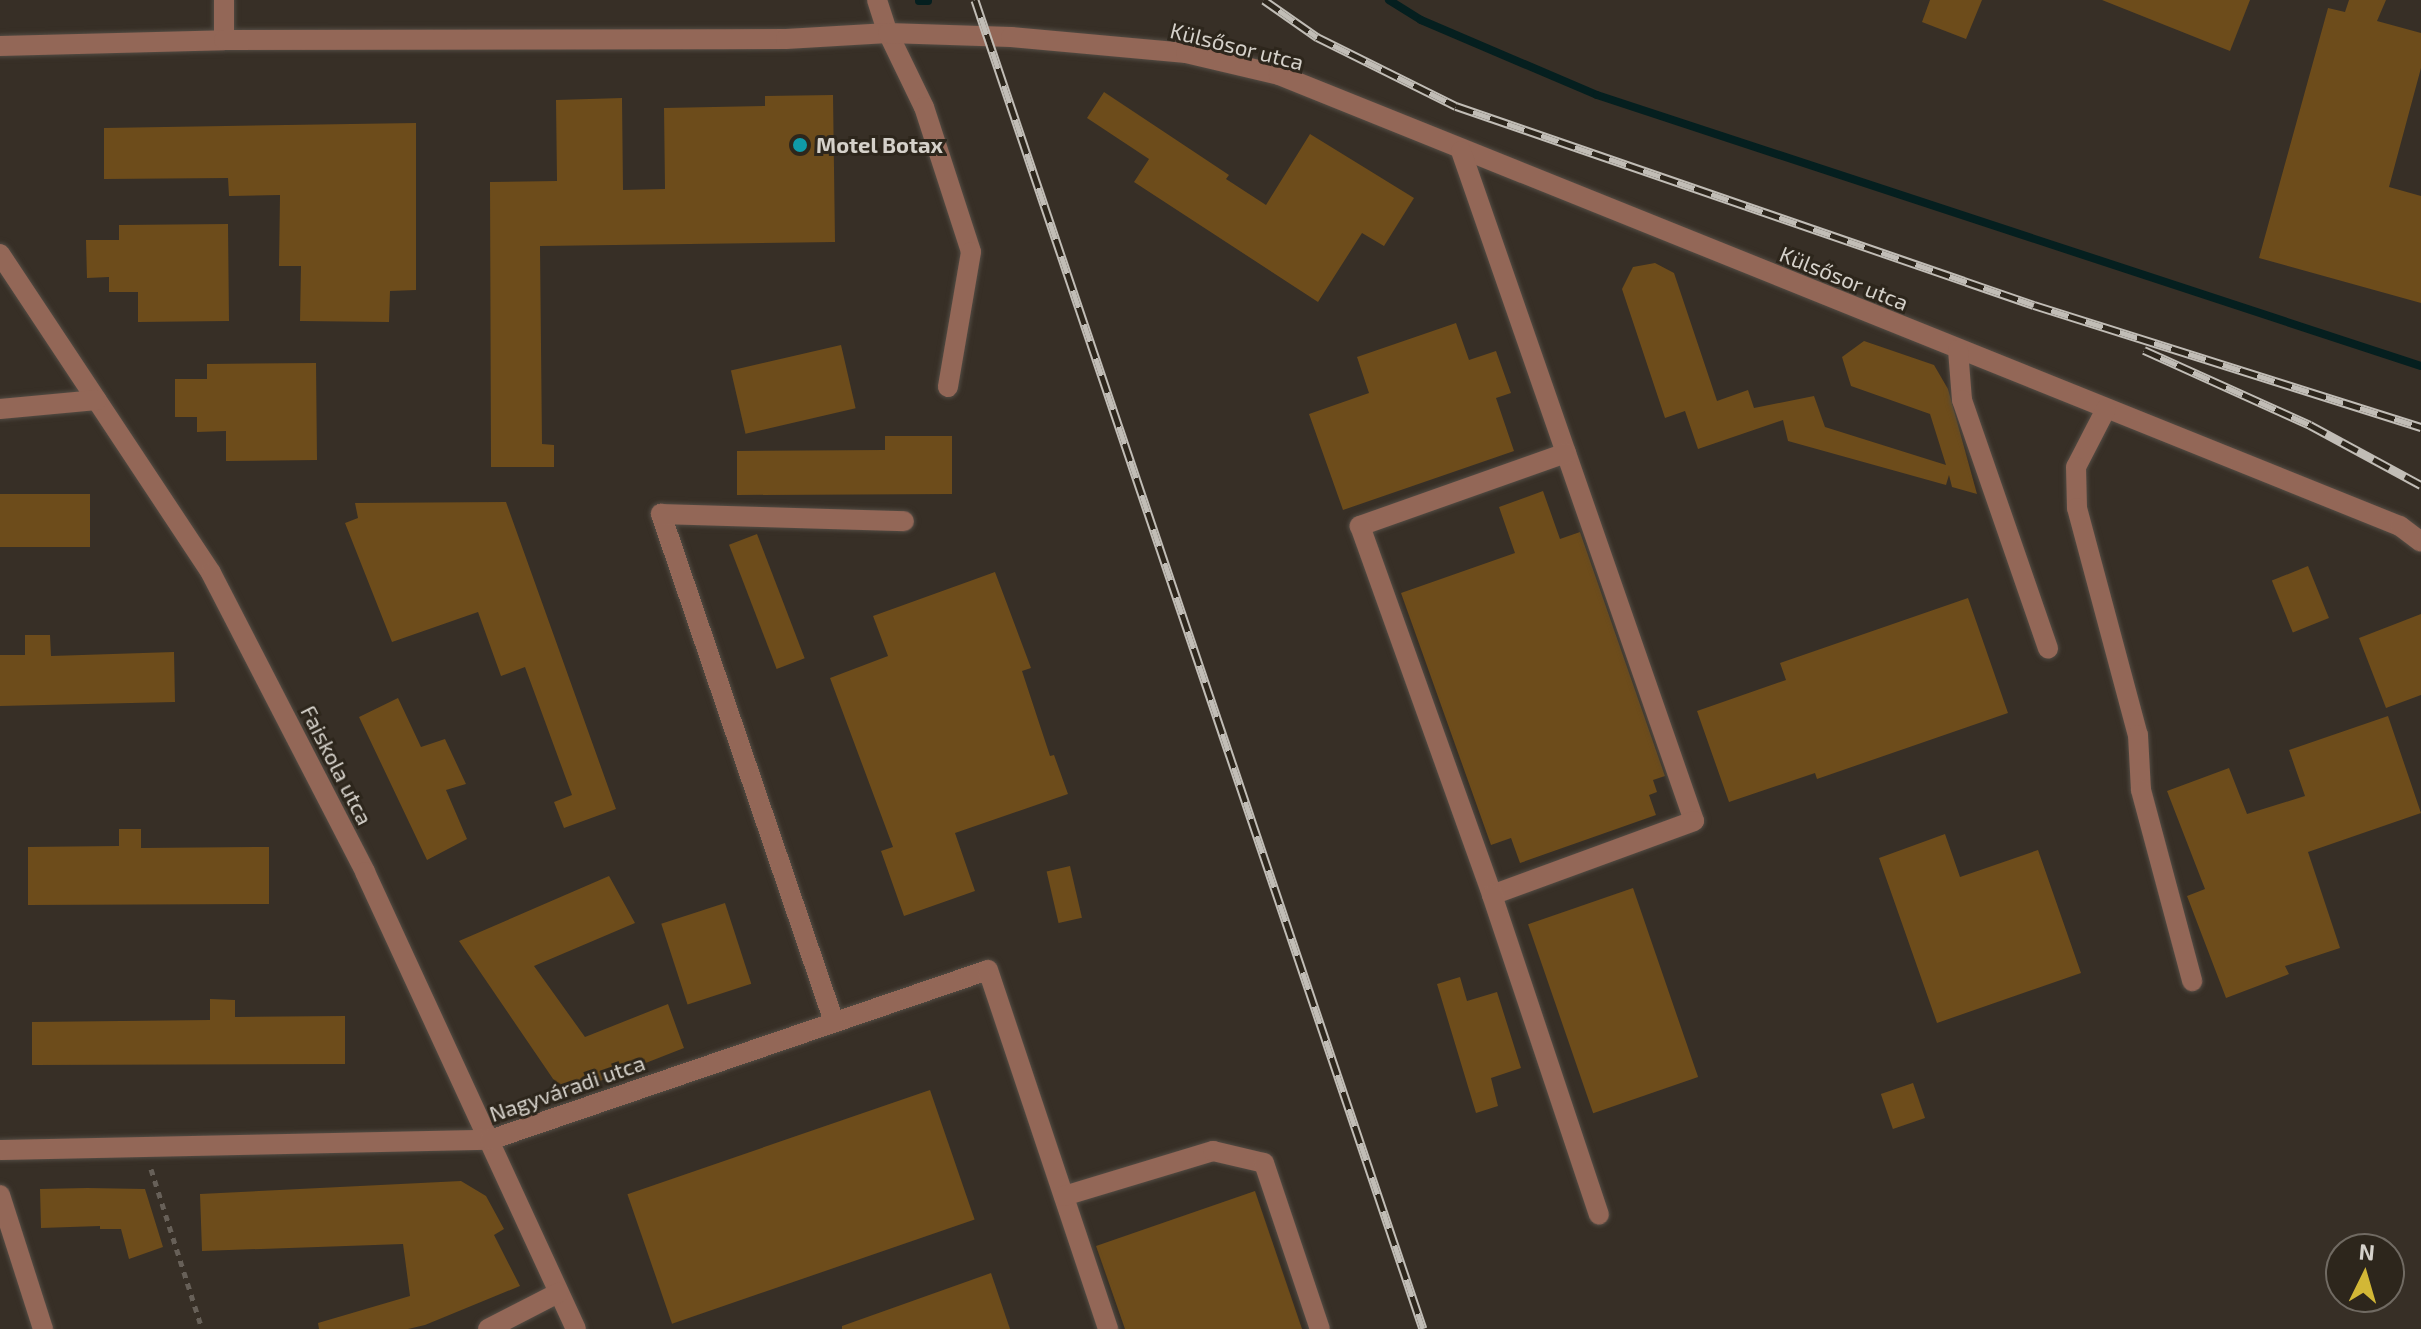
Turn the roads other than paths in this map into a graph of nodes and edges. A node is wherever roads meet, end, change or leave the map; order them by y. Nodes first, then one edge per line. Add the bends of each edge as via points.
1 (224, 0) edge
2 (877, 0) edge
3 (888, 33) junction
4 (224, 40) junction
5 (0, 46) edge
6 (1461, 151) junction
7 (0, 254) edge
8 (1958, 350) junction
9 (948, 387) dead end
10 (97, 400) junction
11 (0, 409) edge
12 (2106, 409) junction
13 (1566, 453) junction
14 (904, 521) dead end
15 (2421, 542) edge
16 (2048, 649) dead end
17 (1492, 895) junction
18 (2192, 981) dead end
19 (834, 1022) junction
20 (490, 1140) junction
21 (0, 1150) edge
22 (0, 1195) edge
23 (1064, 1196) junction
24 (1599, 1215) dead end
25 (558, 1293) junction
26 (43, 1329) edge
27 (488, 1329) edge
28 (576, 1329) edge
29 (1108, 1329) edge
30 (1320, 1329) edge

1 - 4 street
2 - 3 street
3 - 4 street, Külsősor utca via 786,39
3 - 6 street, Külsősor utca via 1011,37 1186,53 1279,75
3 - 9 street via 924,107 971,252
4 - 5 street, Külsősor utca
6 - 8 street, Külsősor utca
6 - 13 street
7 - 10 street, Faiskola utca
8 - 12 street, Külsősor utca
8 - 16 street via 1962,400
10 - 11 street
10 - 20 street, Faiskola utca via 211,573 365,872
12 - 15 street, Külsősor utca via 2400,526
12 - 18 street via 2076,467 2077,508 2138,735 2141,790
13 - 17 street via 1694,821
13 - 17 street via 1360,526
14 - 19 street via 661,514
17 - 24 street
19 - 20 street, Nagyváradi utca
19 - 23 street, Nagyváradi utca via 988,970
20 - 21 street, Nagyváradi utca
20 - 25 street, Faiskola utca
22 - 26 street
23 - 29 street
23 - 30 street via 1213,1151 1264,1163
25 - 27 street
25 - 28 street, Faiskola utca

